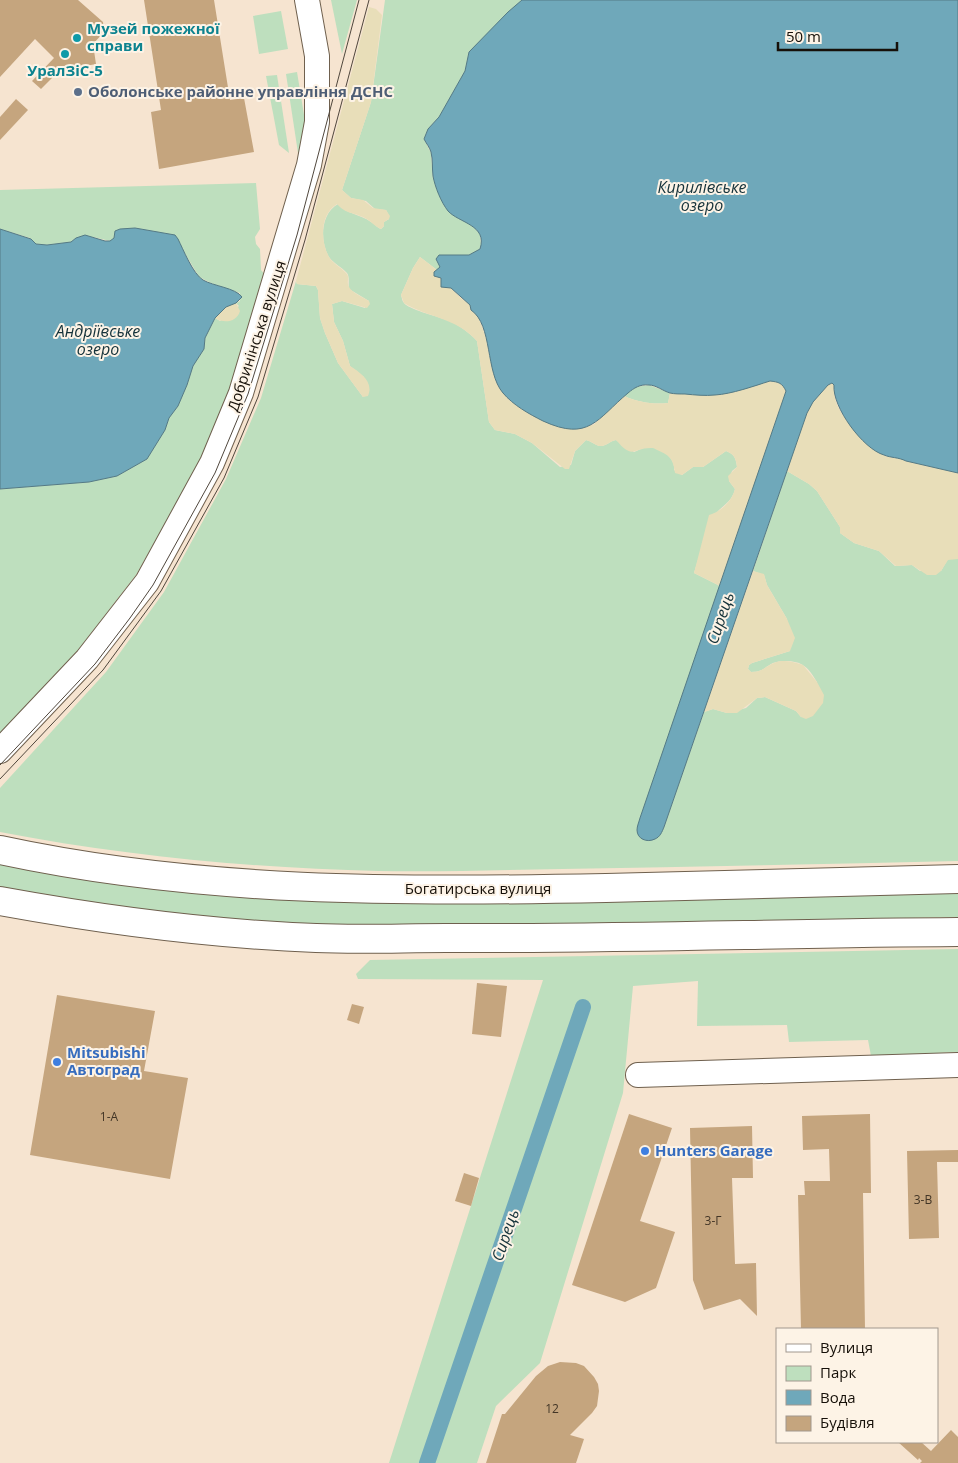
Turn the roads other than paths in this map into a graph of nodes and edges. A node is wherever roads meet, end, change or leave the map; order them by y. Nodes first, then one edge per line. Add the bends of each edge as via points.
1 (307, 0) edge
2 (0, 752) edge
3 (0, 850) edge
4 (958, 880) edge
5 (0, 901) edge
6 (958, 932) edge
7 (958, 1065) edge
8 (638, 1075) dead end

1 - 2 street, Добринінська вулиця via 317,56 317,122 309,165 242,393 212,463 146,582 87,659
3 - 4 main road, Богатирська вулиця via 131,872 246,884 367,889 492,890
5 - 6 main road via 133,922 316,938 530,939
7 - 8 street

